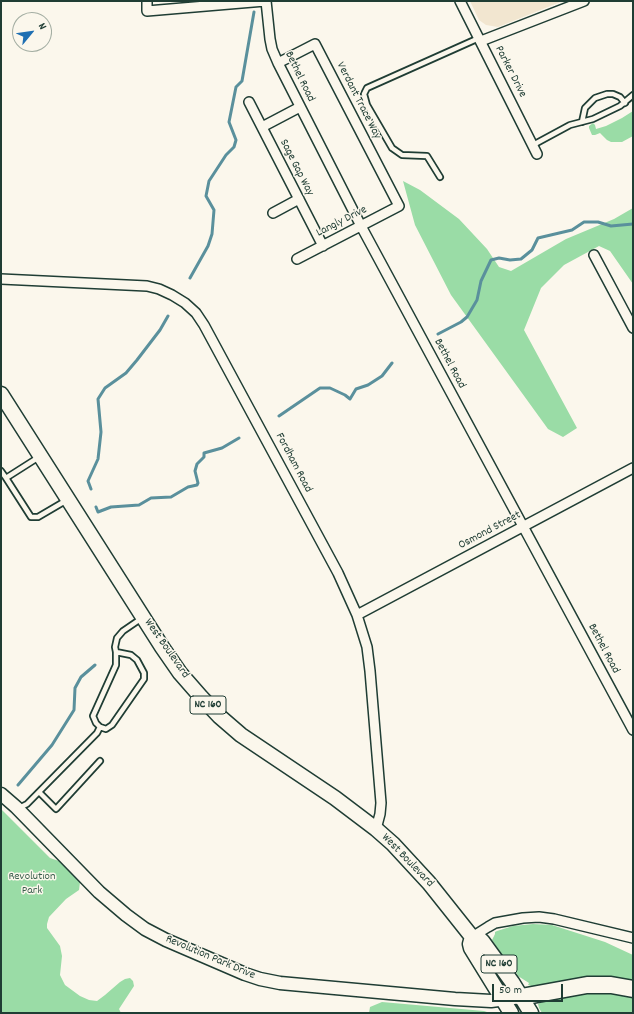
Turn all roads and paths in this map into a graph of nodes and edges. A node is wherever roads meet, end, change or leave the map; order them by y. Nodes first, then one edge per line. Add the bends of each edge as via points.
1 (147, 1) edge
2 (266, 1) edge
3 (460, 1) edge
4 (584, 1) edge
5 (480, 40) junction
6 (278, 64) junction
7 (633, 95) edge
8 (249, 102) dead end
9 (625, 103) junction
10 (300, 107) junction
11 (582, 122) junction
12 (262, 127) junction
13 (533, 145) junction
14 (537, 154) dead end
15 (440, 177) dead end
16 (299, 199) junction
17 (399, 206) joint
18 (273, 213) dead end
19 (361, 226) junction
20 (323, 246) junction
21 (594, 255) dead end
22 (297, 259) dead end
23 (1, 279) edge
24 (633, 328) edge
25 (3, 400) edge
26 (41, 456) junction
27 (633, 468) edge
28 (1, 471) edge
29 (6, 478) junction
30 (68, 499) junction
31 (523, 526) junction
32 (357, 614) junction
33 (143, 617) junction
34 (116, 652) junction
35 (100, 727) junction
36 (633, 730) edge
37 (100, 761) dead end
38 (38, 792) junction
39 (1, 794) edge
40 (17, 809) junction
41 (376, 829) junction
42 (472, 937) junction
43 (633, 938) edge
44 (633, 989) edge
45 (522, 997) junction
46 (503, 1000) junction
47 (511, 1013) edge
48 (532, 1013) edge

1 - 2 street via 147,11
2 - 6 street, Bethel Road via 270,39
3 - 5 street, Parker Drive
4 - 5 street
5 - 13 street, Parker Drive
5 - 15 lane via 366,88 364,94 392,148 402,155 426,156
6 - 10 street, Bethel Road
6 - 17 street, Verdant Trace Way via 315,44
7 - 9 lane
8 - 12 street, Sage Gap Way
9 - 11 lane via 593,120
9 - 11 lane via 613,94 595,98 585,108
10 - 12 street
10 - 19 street, Bethel Road
11 - 13 lane via 570,125
12 - 16 street, Sage Gap Way
13 - 14 street, Parker Drive
16 - 18 street
16 - 20 street, Sage Gap Way
17 - 19 street, Langly Drive
19 - 20 street, Langly Drive
19 - 31 street, Bethel Road
20 - 22 street, Langly Drive
21 - 24 street
23 - 32 street, Fordham Road via 147,286 172,295 188,306 204,325 226,365 335,567
25 - 26 main road, West Boulevard / NC 160
26 - 29 lane
26 - 30 main road, West Boulevard / NC 160
27 - 31 street, Osmond Street
28 - 29 lane
29 - 30 lane via 31,517 38,517
30 - 33 main road, West Boulevard / NC 160
31 - 32 street, Osmond Street
31 - 36 street, Bethel Road
32 - 41 street, Fordham Road via 367,647 370,671 381,803
33 - 34 lane via 117,638
33 - 41 main road, West Boulevard / NC 160 via 180,673 219,716 253,744 335,798
34 - 35 lane via 116,665 93,716
34 - 35 lane via 131,655 137,660 144,673 144,679 112,725 106,729
35 - 38 lane
37 - 38 lane via 56,808
38 - 40 lane via 27,804
39 - 40 street, Revolution Park Drive
40 - 46 street, Revolution Park Drive via 99,892 145,929 245,974 286,984 455,999
41 - 42 main road, West Boulevard / NC 160 via 430,883
42 - 43 street via 495,924 538,917 554,918
42 - 45 main road, West Boulevard / NC 160 via 484,942
42 - 46 main road, West Boulevard / NC 160 via 471,948
44 - 45 highway via 611,985 588,985
45 - 46 street, Revolution Park Drive
45 - 48 main road, West Boulevard / NC 160
46 - 47 main road, West Boulevard / NC 160

